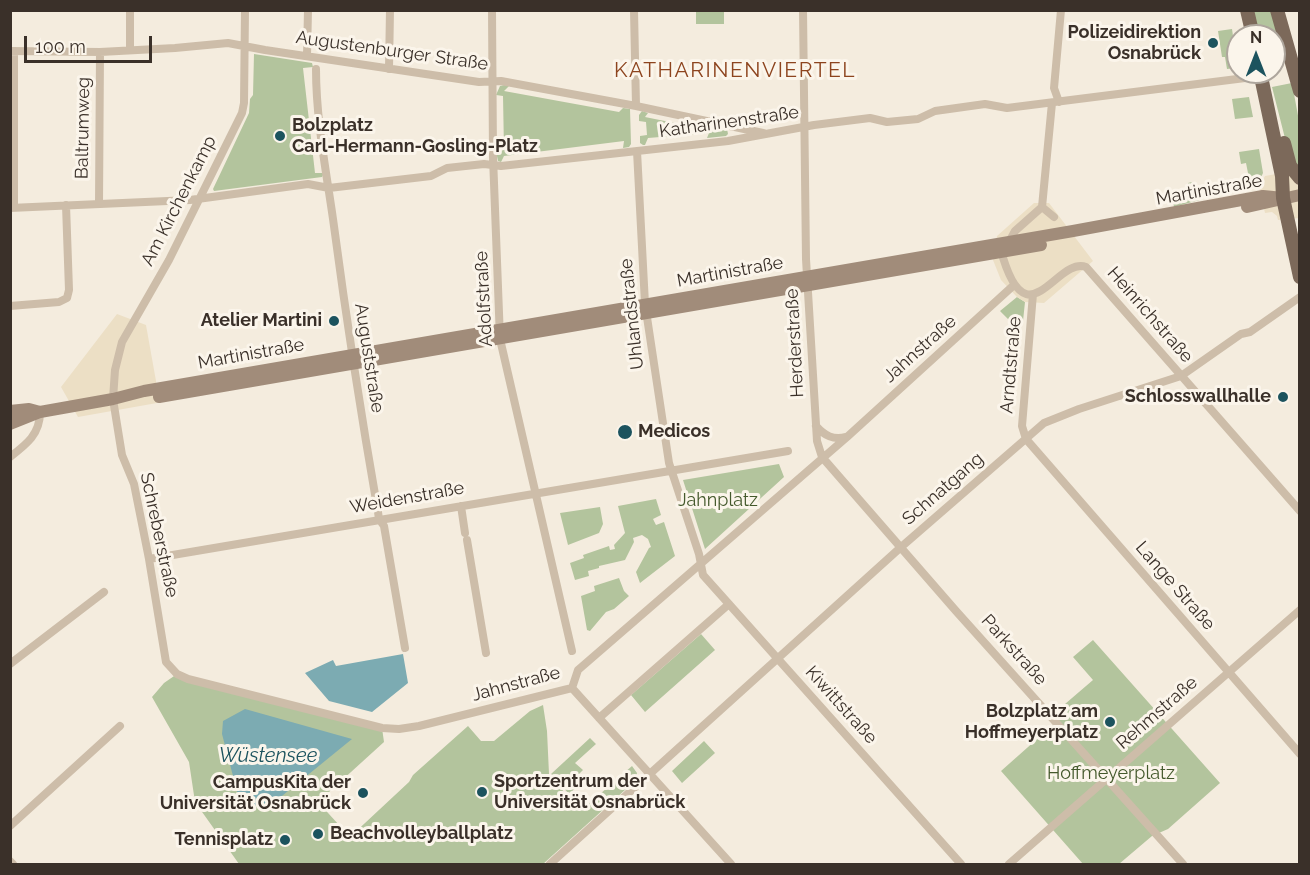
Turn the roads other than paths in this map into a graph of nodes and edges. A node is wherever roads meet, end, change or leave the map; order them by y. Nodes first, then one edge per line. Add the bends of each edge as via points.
1 (130, 10) edge
2 (245, 10) edge
3 (308, 10) edge
4 (390, 10) edge
5 (492, 10) edge
6 (634, 10) edge
7 (803, 10) edge
8 (1061, 10) edge
9 (1277, 10) edge
10 (244, 45) junction
11 (130, 50) junction
12 (12, 51) edge
13 (100, 52) junction
14 (307, 56) junction
15 (316, 69) dead end
16 (389, 69) junction
17 (1297, 71) edge
18 (493, 81) junction
19 (1226, 82) edge
20 (1263, 84) edge
21 (1265, 84) edge
22 (1299, 91) edge
23 (1055, 102) junction
24 (636, 106) junction
25 (729, 126) junction
26 (804, 128) junction
27 (766, 134) junction
28 (728, 141) junction
29 (638, 151) junction
30 (494, 165) junction
31 (1299, 178) edge
32 (328, 188) junction
33 (1299, 195) edge
34 (201, 198) junction
35 (1283, 198) junction
36 (99, 204) junction
37 (66, 205) junction
38 (1042, 207) junction
39 (12, 208) edge
40 (1054, 217) dead end
41 (1006, 243) junction
42 (1299, 277) edge
43 (808, 281) junction
44 (1014, 285) junction
45 (1033, 294) junction
46 (1299, 297) edge
47 (11, 306) edge
48 (645, 309) junction
49 (500, 334) junction
50 (352, 360) junction
51 (1181, 376) junction
52 (113, 399) junction
53 (10, 411) edge
54 (40, 412) junction
55 (10, 424) edge
56 (816, 426) junction
57 (847, 437) junction
58 (1026, 439) junction
59 (788, 451) dead end
60 (10, 457) edge
61 (822, 457) junction
62 (671, 471) junction
63 (535, 493) junction
64 (461, 506) junction
65 (1299, 511) edge
66 (379, 519) junction
67 (900, 548) junction
68 (150, 559) junction
69 (700, 565) junction
70 (104, 592) dead end
71 (729, 604) junction
72 (1299, 610) edge
73 (405, 648) dead end
74 (572, 651) dead end
75 (486, 653) dead end
76 (778, 659) junction
77 (10, 664) edge
78 (1228, 672) junction
79 (177, 674) joint
80 (572, 688) junction
81 (599, 718) junction
82 (120, 726) dead end
83 (1299, 754) edge
84 (650, 774) junction
85 (1107, 778) junction
86 (10, 826) edge
87 (550, 864) edge
88 (731, 864) edge
89 (961, 864) edge
90 (1009, 864) edge
91 (1183, 864) edge

1 - 11 street
2 - 10 street, Am Kirchenkamp
3 - 14 street
4 - 16 street
5 - 18 street, Adolfstraße
6 - 24 street
7 - 26 street, Herderstraße
8 - 23 street
9 - 17 main road
10 - 11 street, Augustenburger Straße
10 - 14 street, Augustenburger Straße
10 - 34 street, Am Kirchenkamp via 242,113
11 - 13 street, Augustenburger Straße
12 - 13 street, Augustenburger Straße
12 - 39 street
13 - 36 street, Baltrumweg
14 - 16 street, Augustenburger Straße
15 - 32 street, Auguststraße
16 - 18 street, Augustenburger Straße
17 - 22 main road
18 - 24 street, Augustenburger Straße
18 - 30 street, Adolfstraße
19 - 23 street, Katharinenstraße
20 - 35 main road
21 - 31 main road via 1277,109 1287,158
23 - 26 street, Katharinenstraße via 1007,108 985,104 935,111 918,119 887,122 870,118
23 - 38 street
24 - 25 street, Augustenburger Straße
25 - 27 street, Augustenburger Straße
25 - 28 street via 732,133
26 - 27 street, Katharinenstraße
26 - 43 street, Herderstraße
27 - 28 street, Katharinenstraße
28 - 29 street, Katharinenstraße
29 - 30 street, Katharinenstraße
29 - 48 street, Uhlandstraße
30 - 32 street, Katharinenstraße via 447,168 431,176
30 - 49 street, Adolfstraße
32 - 34 street, Katharinenstraße via 308,184
32 - 50 street, Auguststraße
33 - 35 main road, Martinistraße
34 - 36 street, Katharinenstraße
34 - 52 street, Am Kirchenkamp via 122,342
35 - 41 main road, Martinistraße via 1265,204
35 - 42 main road
36 - 37 street, Katharinenstraße
37 - 39 street, Katharinenstraße
37 - 47 street via 67,298
38 - 40 street
38 - 41 street
41 - 43 main road, Martinistraße
41 - 44 street
43 - 48 main road, Martinistraße
43 - 56 street, Herderstraße
44 - 45 street
44 - 57 street, Jahnstraße
45 - 51 street, Heinrichstraße via 1076,265 1086,267
45 - 58 street, Arndtstraße via 1023,426
46 - 51 street, Schnatgang
48 - 49 main road, Martinistraße
48 - 62 street, Uhlandstraße
49 - 50 main road, Martinistraße
49 - 63 street, Adolfstraße
50 - 52 main road, Martinistraße via 141,400
50 - 66 street, Auguststraße
51 - 58 street, Schnatgang via 1044,423
51 - 65 street, Heinrichstraße
52 - 54 main road, Martinistraße
52 - 68 street, Schreberstraße via 122,455 134,484
53 - 54 main road
54 - 55 main road
54 - 60 street via 33,437
56 - 57 street via 832,438
56 - 61 street, Herderstraße
57 - 61 street, Jahnstraße
58 - 67 street, Schnatgang
58 - 78 street, Lange Straße
59 - 62 street
61 - 67 street, Parkstraße
61 - 69 street, Jahnstraße
62 - 63 street, Weidenstraße
62 - 69 street
63 - 64 street, Weidenstraße
63 - 74 street, Adolfstraße
64 - 66 street, Weidenstraße
64 - 75 street
66 - 68 street, Weidenstraße
66 - 73 street, Auguststraße via 384,526
67 - 76 street, Schnatgang
67 - 85 street, Parkstraße
68 - 79 street, Schreberstraße via 166,662
69 - 71 street, Kiwittstraße via 703,575
69 - 80 street, Jahnstraße via 578,670
70 - 77 street
71 - 76 street, Kiwittstraße
71 - 81 street
72 - 78 street, Rehmstraße
76 - 84 street, Schnatgang
76 - 89 street, Kiwittstraße
78 - 83 street, Lange Straße
78 - 85 street, Rehmstraße
79 - 80 street, Jahnstraße via 382,728 399,729
80 - 81 street
81 - 84 street
82 - 86 street
84 - 87 street, Schnatgang
84 - 88 street
85 - 90 street, Rehmstraße
85 - 91 street, Parkstraße

